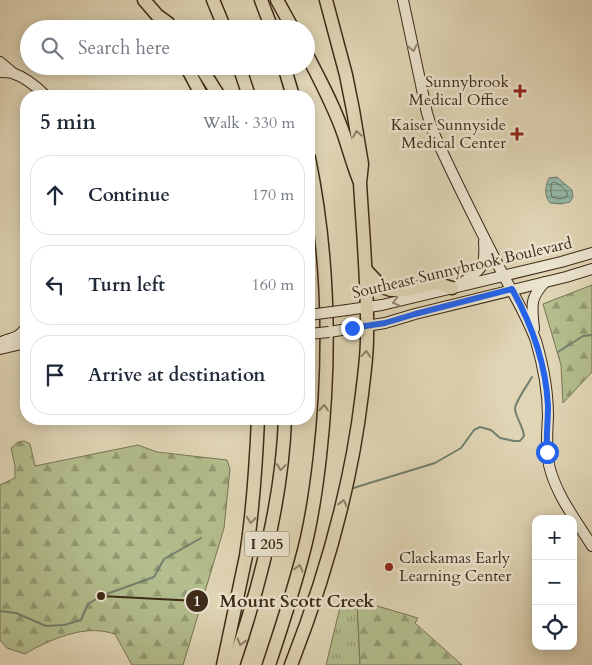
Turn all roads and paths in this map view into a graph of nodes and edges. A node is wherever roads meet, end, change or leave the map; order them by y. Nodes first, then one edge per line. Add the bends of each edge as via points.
1 (144, 0) edge
2 (213, 0) edge
3 (261, 0) edge
4 (277, 0) edge
5 (326, 0) edge
6 (403, 0) edge
7 (157, 15) junction
8 (160, 20) edge
9 (164, 20) edge
10 (221, 20) edge
11 (269, 20) edge
12 (288, 20) edge
13 (0, 62) edge
14 (315, 71) edge
15 (0, 72) edge
16 (13, 73) junction
17 (191, 75) edge
18 (206, 75) edge
19 (242, 75) edge
20 (287, 75) edge
21 (39, 90) edge
22 (199, 90) edge
23 (215, 90) edge
24 (247, 90) edge
25 (291, 90) edge
26 (360, 183) junction
27 (315, 195) edge
28 (483, 235) junction
29 (592, 252) edge
30 (592, 269) edge
31 (366, 270) junction
32 (504, 276) junction
33 (544, 282) junction
34 (455, 287) junction
35 (512, 289) junction
36 (367, 308) junction
37 (315, 314) edge
38 (367, 326) junction
39 (20, 331) edge
40 (315, 333) edge
41 (0, 335) edge
42 (20, 335) edge
43 (536, 342) junction
44 (0, 343) edge
45 (20, 344) edge
46 (0, 348) edge
47 (258, 425) edge
48 (284, 425) edge
49 (592, 546) edge
50 (223, 665) edge
51 (233, 665) edge
52 (269, 665) edge
53 (291, 665) edge

1 - 7 highway
2 - 10 highway
3 - 11 highway
4 - 12 highway
26 -> 5 highway via 362,164 353,110
6 -> 28 main road via 432,130
7 - 8 highway
7 - 9 highway
13 - 16 main road
14 - 26 highway via 333,107
15 - 16 main road
16 - 21 main road
17 - 22 highway
18 - 23 highway
19 - 24 highway
20 - 25 highway
26 - 31 highway
52 -> 27 highway, I 205 via 307,538 324,423 326,298
28 - 32 main road
28 - 34 main road via 483,265
29 - 32 main road, Southeast Sunnybrook Boulevard
30 - 33 main road, Southeast Sunnybrook Boulevard
31 - 34 highway via 382,288 391,290 408,290 435,283
31 - 36 highway
32 - 34 main road, Southeast Sunnybrook Boulevard
32 - 35 main road
33 - 35 main road, Southeast Sunnybrook Boulevard
33 - 43 main road via 532,301
34 -> 36 main road, Southeast Sunnybrook Boulevard
35 - 38 main road, Southeast Sunnybrook Boulevard
35 - 43 main road
36 - 37 main road, Southeast Sunnybrook Boulevard, bridge
36 - 38 highway
38 - 40 main road, Southeast Sunnybrook Boulevard, bridge
53 -> 38 highway via 332,547 346,490 359,416
39 - 41 main road
42 - 44 main road
43 - 49 main road via 548,405 548,459 556,486
45 - 46 main road
47 -> 50 highway via 249,539
48 -> 51 highway, I 205 via 272,524

